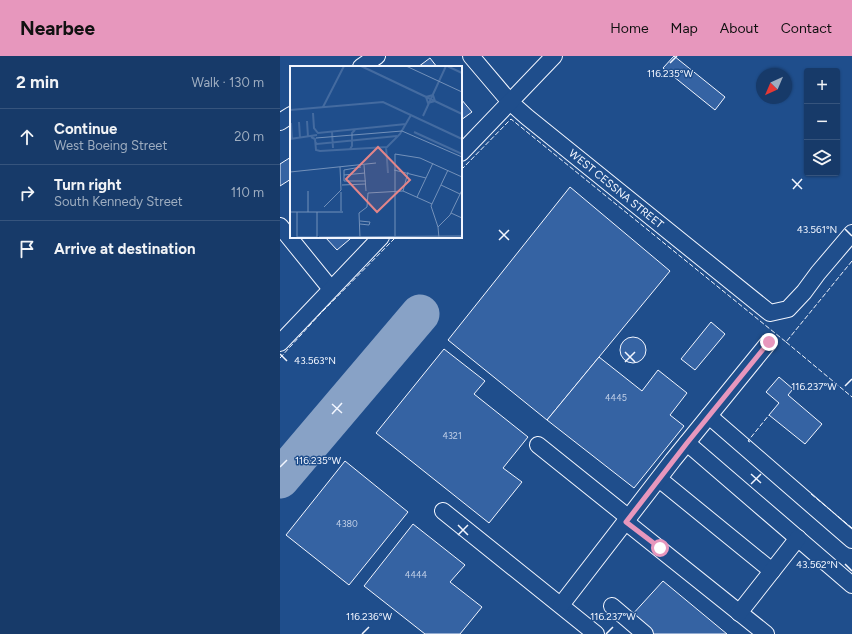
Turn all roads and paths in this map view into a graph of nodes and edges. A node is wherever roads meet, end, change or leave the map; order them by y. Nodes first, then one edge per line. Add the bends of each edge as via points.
1 (377, 56) edge
2 (471, 56) edge
3 (554, 56) edge
4 (362, 66) edge
5 (510, 102) junction
6 (290, 116) edge
7 (280, 122) edge
8 (462, 152) edge
9 (280, 226) edge
10 (852, 233) edge
11 (380, 238) edge
12 (331, 289) junction
13 (769, 342) dead end
14 (280, 343) edge
15 (709, 416) junction
16 (687, 443) junction
17 (538, 444) dead end
18 (659, 479) junction
19 (443, 511) dead end
20 (627, 520) junction
21 (798, 538) junction
22 (852, 540) edge
23 (772, 571) junction
24 (852, 585) edge
25 (561, 605) junction
26 (612, 606) dead end
27 (739, 613) junction
28 (596, 634) edge
29 (644, 634) edge
30 (766, 634) edge

1 - 4 street
2 - 5 street, WEST CESSNA STREET
3 - 5 street
5 - 8 street
5 - 10 street, WEST CESSNA STREET via 770,314 788,310
6 - 7 street
9 - 12 street
11 - 12 street
12 - 14 street
13 - 15 street
15 - 16 street
15 - 22 street
16 - 18 street
16 - 21 street
17 - 20 street
18 - 20 street
18 - 23 street
19 - 25 street
20 - 25 street
20 - 27 street
21 - 23 street
21 - 24 street
23 - 27 street
25 - 28 street
26 - 29 street
27 - 30 street

